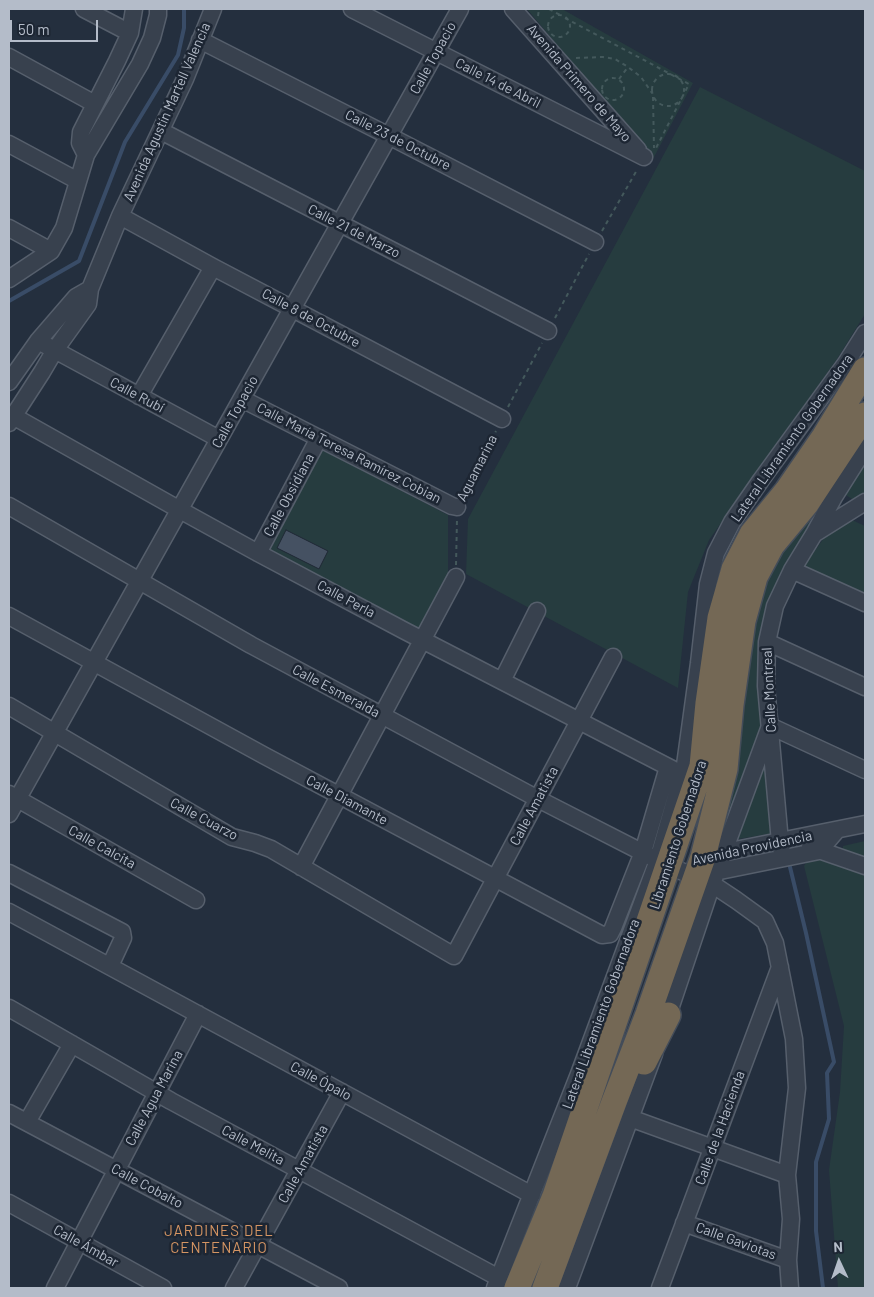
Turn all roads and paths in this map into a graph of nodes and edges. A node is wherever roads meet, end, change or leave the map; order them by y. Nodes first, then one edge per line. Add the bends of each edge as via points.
1 (84, 9) edge
2 (134, 9) edge
3 (158, 9) edge
4 (213, 9) edge
5 (352, 9) edge
6 (460, 9) edge
7 (513, 9) edge
8 (549, 9) edge
9 (562, 16) junction
10 (565, 18) junction
11 (130, 33) junction
12 (200, 40) junction
13 (437, 51) junction
14 (9, 57) edge
15 (571, 58) dead end
16 (628, 67) junction
17 (674, 75) junction
18 (619, 80) junction
19 (652, 93) junction
20 (653, 97) junction
21 (681, 99) junction
22 (95, 104) junction
23 (161, 131) junction
24 (389, 136) junction
25 (9, 144) edge
26 (86, 155) junction
27 (644, 158) junction
28 (78, 182) junction
29 (120, 216) junction
30 (340, 224) junction
31 (9, 228) edge
32 (595, 242) junction
33 (51, 251) junction
34 (213, 267) junction
35 (9, 279) edge
36 (90, 289) junction
37 (292, 309) junction
38 (548, 330) junction
39 (865, 332) edge
40 (38, 341) junction
41 (55, 350) junction
42 (865, 370) edge
43 (9, 382) edge
44 (139, 396) junction
45 (242, 399) junction
46 (865, 414) edge
47 (11, 419) edge
48 (502, 419) junction
49 (319, 438) junction
50 (219, 439) junction
51 (865, 448) edge
52 (834, 497) junction
53 (9, 506) edge
54 (457, 507) junction
55 (862, 507) edge
56 (180, 510) junction
57 (814, 534) junction
58 (258, 552) junction
59 (792, 570) junction
60 (456, 577) joint
61 (140, 581) junction
62 (865, 602) edge
63 (537, 611) dead end
64 (9, 616) edge
65 (422, 640) junction
66 (767, 642) junction
67 (613, 657) dead end
68 (93, 664) junction
69 (502, 681) junction
70 (865, 687) edge
71 (9, 706) edge
72 (382, 715) junction
73 (579, 721) junction
74 (770, 726) junction
75 (54, 733) junction
76 (668, 767) junction
77 (865, 770) edge
78 (683, 775) junction
79 (338, 796) junction
80 (13, 797) edge
81 (538, 799) junction
82 (9, 814) edge
83 (865, 824) edge
84 (837, 830) junction
85 (784, 841) junction
86 (819, 851) junction
87 (643, 852) junction
88 (783, 858) junction
89 (663, 863) junction
90 (301, 866) junction
91 (865, 866) edge
92 (710, 868) junction
93 (9, 873) edge
94 (495, 879) junction
95 (196, 900) dead end
96 (9, 912) edge
97 (454, 956) joint
98 (110, 966) junction
99 (780, 967) junction
100 (9, 1008) edge
101 (198, 1014) junction
102 (668, 1015) junction
103 (72, 1044) junction
104 (579, 1074) joint
105 (342, 1092) junction
106 (157, 1093) junction
107 (9, 1113) edge
108 (630, 1118) junction
109 (27, 1122) junction
110 (712, 1148) junction
111 (116, 1170) junction
112 (300, 1170) junction
113 (787, 1175) junction
114 (586, 1178) junction
115 (544, 1196) junction
116 (9, 1203) edge
117 (684, 1223) junction
118 (79, 1242) junction
119 (258, 1245) junction
120 (788, 1260) junction
121 (504, 1285) edge
122 (55, 1288) edge
123 (163, 1288) edge
124 (234, 1288) edge
125 (339, 1288) edge
126 (545, 1288) edge
127 (567, 1288) edge
128 (660, 1288) edge
129 (790, 1288) edge

1 - 11 street
2 - 11 street
3 - 26 street via 152,38 140,64
4 - 12 street, Avenida Agustín Martell Valencia
5 - 13 street, Calle 14 de Abril
6 - 13 street, Calle Topacio
7 - 27 street, Avenida Primero de Mayo
8 - 9 path
9 - 10 path
9 - 10 path via 554,16 547,25 554,37 567,34 569,24
10 - 17 path
11 - 22 street
12 - 23 street, Avenida Agustín Martell Valencia
12 - 24 street, Calle 23 de Octubre
13 - 24 street, Calle Topacio
13 - 27 street, Calle 14 de Abril
14 - 22 street
15 - 16 path via 603,57 615,59
16 - 18 path
16 - 19 path via 641,77
17 - 19 path via 660,76 653,84
17 - 21 path via 684,86
17 - 21 path via 689,84
18 - 18 path via 624,85 622,95 612,100 605,97 603,83 609,78
19 - 20 path
20 - 21 path via 669,107
20 - 21 path via 654,152
22 - 26 street via 81,132 80,143
23 - 29 street, Avenida Agustín Martell Valencia
23 - 30 street, Calle 21 de Marzo
24 - 30 street, Calle Topacio
24 - 32 street, Calle 23 de Octubre
25 - 28 street
26 - 28 street
27 - 32 path, Aguamarina
28 - 33 street via 64,228
29 - 34 street, Calle 8 de Octubre
29 - 36 street, Avenida Agustín Martell Valencia
30 - 37 street, Calle Topacio
30 - 38 street, Calle 21 de Marzo
31 - 33 street
32 - 38 path, Aguamarina
33 - 35 street
34 - 37 street, Calle 8 de Octubre
34 - 44 street
36 - 40 street via 76,297
36 - 41 street, Avenida Agustín Martell Valencia via 88,304
37 - 45 street, Calle Topacio
37 - 48 street, Calle 8 de Octubre
38 - 48 path, Aguamarina
39 - 78 street, Lateral Libramiento Gobernadora via 732,522 716,553 708,584
40 - 41 street, Calle Rubí
40 - 43 street
41 - 44 street, Calle Rubí
41 - 47 street, Avenida Agustín Martell Valencia
42 - 89 highway, Libramiento Gobernadora via 787,491 752,534 734,569 720,618 702,766
44 - 50 street, Calle Rubí
45 - 49 street, Calle María Teresa Ramírez Cobian
45 - 50 street, Calle Topacio
46 - 92 highway, Libramiento Gobernadora via 806,504 772,545 755,577 743,621
47 - 56 street, Calle Perla
48 - 54 path, Aguamarina
49 - 54 street, Calle María Teresa Ramírez Cobian
49 - 58 street, Calle Obsidiana
50 - 56 street, Calle Topacio
51 - 52 street
52 - 55 street
52 - 57 street
53 - 61 street, Calle Esmeralda
54 - 60 path, Aguamarina
55 - 57 street, Calle Montreal
56 - 58 street, Calle Perla
56 - 61 street, Calle Topacio
57 - 59 street, Calle Montreal
58 - 65 street, Calle Perla
59 - 62 street
59 - 66 street, Calle Montreal via 775,606
60 - 65 street
61 - 68 street, Calle Topacio
61 - 72 street, Calle Esmeralda
63 - 69 street
64 - 68 street, Calle Diamante
65 - 69 street, Calle Perla
65 - 72 street
66 - 70 street
66 - 74 street, Calle Montreal via 766,686
67 - 73 street, Calle Amatista
68 - 75 street, Calle Topacio
68 - 79 street, Calle Diamante
69 - 73 street, Calle Perla
71 - 75 street, Calle Cuarzo
72 - 79 street
72 - 81 street, Calle Esmeralda
73 - 76 street, Calle Perla
73 - 81 street, Calle Amatista
74 - 77 street
74 - 85 street, Calle Montreal
74 - 92 street
75 - 80 street, Calle Topacio
75 - 90 street, Calle Cuarzo via 232,838 271,849
76 - 78 street, Calle Perla
76 - 87 street
78 - 89 street, Lateral Libramiento Gobernadora
79 - 90 street
79 - 94 street, Calle Diamante
80 - 82 street, Calle Topacio
80 - 95 street, Calle Calcita
81 - 87 street, Calle Esmeralda
81 - 94 street, Calle Amatista
83 - 84 street, Avenida Providencia
84 - 85 street, Avenida Providencia
84 - 86 street, Avenida Providencia
85 - 86 street
85 - 88 street, Calle Montreal
85 - 92 street, Avenida Providencia
86 - 88 street, Avenida Providencia
86 - 91 street
87 - 89 street, Calle Esmeralda
87 - 94 street, Calle Diamante via 610,934 602,935
88 - 92 street, Avenida Providencia
89 - 92 street, Avenida Providencia
89 - 104 street, Lateral Libramiento Gobernadora
89 - 115 highway, Libramiento Gobernadora
90 - 97 street, Calle Cuarzo
92 - 99 street via 736,900 764,921 775,943
92 - 102 street
92 - 114 highway, Libramiento Gobernadora via 648,1014
93 - 98 street via 122,932 123,938
94 - 97 street, Calle Amatista
96 - 98 street, Calle Ópalo
98 - 101 street, Calle Ópalo
99 - 110 street, Calle de la Hacienda
99 - 113 street via 794,1039 797,1088
100 - 103 street, Calle Melita
101 - 105 street, Calle Ópalo
101 - 106 street, Calle Agua Marina
102 - 108 street
102 - 114 highway
103 - 106 street, Calle Melita
103 - 109 street
104 - 115 highway
105 - 112 street, Calle Amatista
105 - 115 street, Calle Ópalo
106 - 111 street, Calle Agua Marina
106 - 112 street, Calle Melita
107 - 109 street, Calle Cobalto
108 - 110 street
108 - 127 street
109 - 111 street, Calle Cobalto
110 - 113 street
110 - 117 street, Calle de la Hacienda
111 - 118 street, Calle Agua Marina
111 - 119 street, Calle Cobalto
112 - 119 street, Calle Amatista
112 - 121 street, Calle Melita
113 - 120 street via 791,1219
114 - 126 highway, Libramiento Gobernadora
115 - 121 highway, Libramiento Gobernadora
116 - 118 street, Calle Ámbar
117 - 120 street, Calle Gaviotas
117 - 128 street, Calle de la Hacienda
118 - 122 street, Calle Agua Marina
118 - 123 street, Calle Ámbar
119 - 124 street, Calle Amatista
119 - 125 street, Calle Cobalto
120 - 129 street

